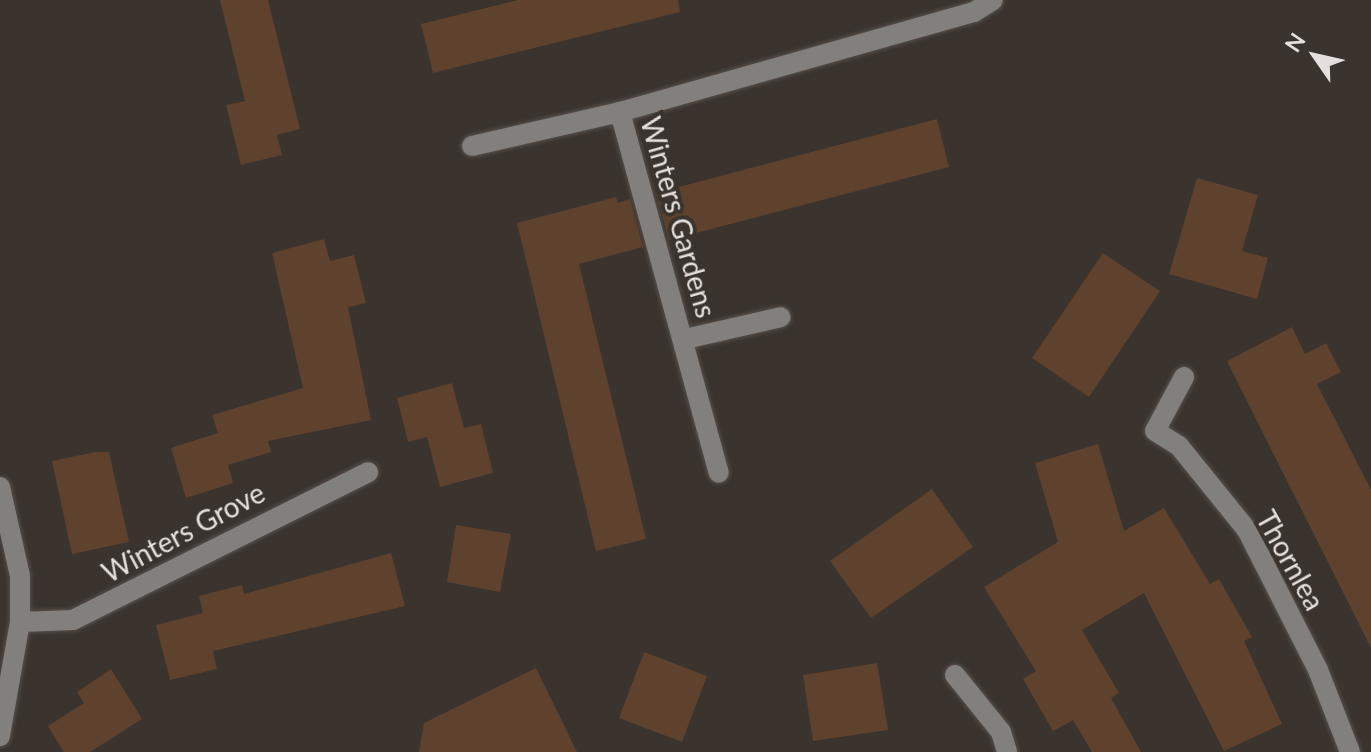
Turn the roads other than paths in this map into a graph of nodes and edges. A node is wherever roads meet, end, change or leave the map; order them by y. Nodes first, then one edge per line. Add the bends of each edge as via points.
1 (993, 0) edge
2 (620, 112) junction
3 (472, 146) dead end
4 (781, 317) dead end
5 (685, 339) junction
6 (1184, 377) dead end
7 (368, 472) dead end
8 (719, 473) dead end
9 (0, 487) edge
10 (20, 622) junction
11 (955, 675) dead end
12 (0, 736) edge
13 (1007, 752) edge
14 (1350, 752) edge

1 - 2 street, Winters Gardens via 974,12
2 - 3 street, Winters Gardens
2 - 5 street, Winters Gardens
4 - 5 street, Winters Gardens
5 - 8 street, Winters Gardens
6 - 14 street, Thornlea via 1155,431 1179,446 1247,530 1318,670
7 - 10 street, Winters Grove via 73,620
9 - 10 street via 20,576
10 - 12 street
11 - 13 street via 1001,732

